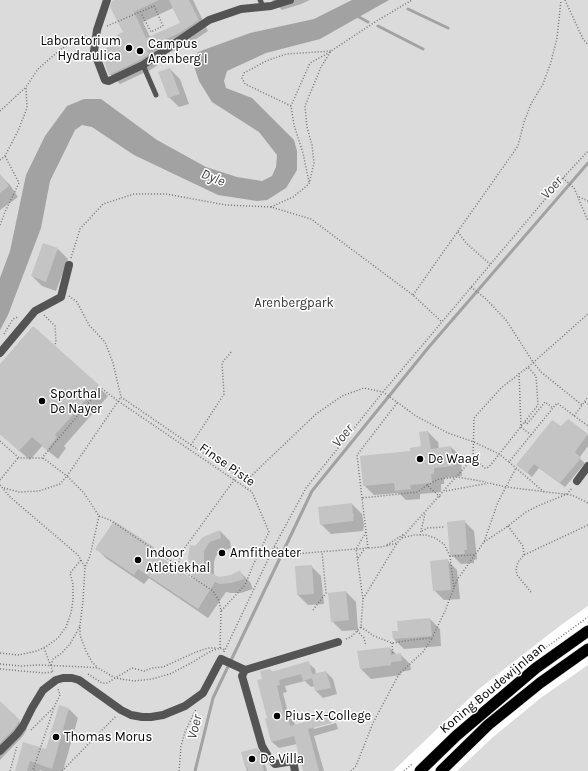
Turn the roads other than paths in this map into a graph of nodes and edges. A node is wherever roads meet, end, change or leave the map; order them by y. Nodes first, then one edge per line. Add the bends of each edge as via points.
1 (107, 0) edge
2 (290, 0) edge
3 (262, 3) edge
4 (143, 65) junction
5 (156, 95) dead end
6 (69, 265) road end
7 (0, 353) edge
8 (588, 466) edge
9 (577, 481) dead end
10 (588, 631) edge
11 (338, 642) road end
12 (588, 649) edge
13 (242, 668) junction
14 (0, 750) edge
15 (295, 771) edge
16 (420, 771) edge
17 (441, 771) edge

1 - 4 street via 97,30 94,51 105,80 109,81
2 - 3 street via 271,6
3 - 4 street via 209,20
4 - 5 lane
6 - 7 street via 61,297 34,312
8 - 9 street
10 - 16 highway, Koning Boudewijnlaan via 536,668 456,736
11 - 13 street
12 - 17 highway, Koning Boudewijnlaan via 488,725
13 - 14 street via 221,659 203,693 185,706 163,715 142,717 121,710 79,680 56,680 43,690 23,726
13 - 15 street via 262,746 275,764 293,761

